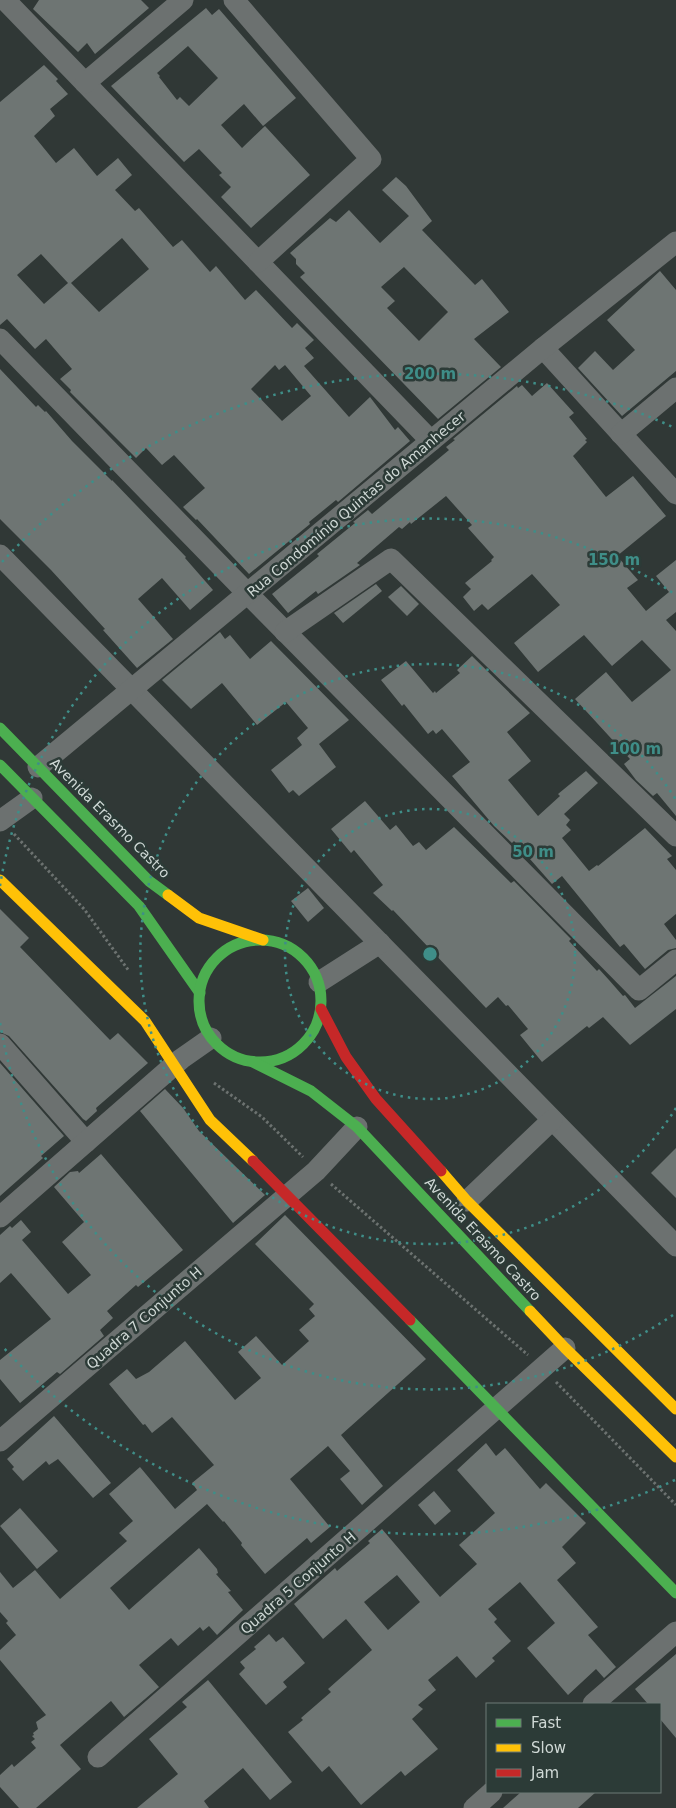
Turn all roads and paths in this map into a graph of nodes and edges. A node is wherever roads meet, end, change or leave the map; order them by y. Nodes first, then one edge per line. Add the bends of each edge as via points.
1 (5, 0) edge
2 (183, 0) edge
3 (234, 0) edge
4 (85, 83) junction
5 (676, 242) edge
6 (258, 262) junction
7 (0, 339) edge
8 (543, 348) junction
9 (676, 388) edge
10 (621, 434) junction
11 (431, 441) junction
12 (676, 494) edge
13 (0, 555) edge
14 (248, 594) junction
15 (285, 632) junction
16 (132, 690) junction
17 (0, 728) edge
18 (0, 765) edge
19 (38, 767) junction
20 (32, 798) junction
21 (0, 821) edge
22 (676, 836) edge
23 (0, 880) edge
24 (263, 940) junction
25 (380, 943) junction
26 (676, 960) edge
27 (319, 982) junction
28 (200, 993) junction
29 (321, 1009) junction
30 (211, 1038) junction
31 (0, 1044) edge
32 (253, 1062) junction
33 (174, 1065) junction
34 (552, 1120) junction
35 (356, 1127) junction
36 (86, 1142) junction
37 (288, 1195) junction
38 (467, 1201) junction
39 (0, 1217) edge
40 (676, 1246) edge
41 (565, 1348) junction
42 (497, 1408) junction
43 (676, 1409) edge
44 (0, 1442) edge
45 (676, 1458) edge
46 (676, 1593) edge
47 (676, 1632) edge
48 (594, 1703) edge
49 (98, 1757) dead end
50 (491, 1793) edge
51 (474, 1808) edge

1 - 4 street
2 - 4 street
3 - 6 street via 371,159
4 - 6 street
5 - 8 street, Rua Condomínio Quintas do Amanhecer
6 - 11 street
7 - 14 street
8 - 10 street
8 - 11 street, Rua Condomínio Quintas do Amanhecer
9 - 10 street
10 - 12 street
11 - 14 street, Rua Condomínio Quintas do Amanhecer
13 - 16 street
14 - 15 street
14 - 16 street, Rua Condomínio Quintas do Amanhecer
15 - 22 street via 391,559
15 - 26 street via 638,990
16 - 19 street, Rua Condomínio Quintas do Amanhecer
16 - 25 street
17 - 19 main road, Avenida Erasmo Castro
18 - 20 main road
19 - 24 main road, Avenida Erasmo Castro via 149,881 199,918
20 - 21 street
20 - 28 main road via 139,906
23 - 33 main road via 145,1021
24 - 27 main road via 282,943 298,952 311,966
24 - 28 main road via 241,943 221,954 206,972
25 - 27 street
25 - 34 street
27 - 29 main road
28 - 30 main road via 199,1009
29 - 32 main road via 314,1032 298,1050 277,1060
29 - 38 main road, Avenida Erasmo Castro via 346,1057 376,1099
30 - 32 main road via 230,1054
30 - 33 street
31 - 36 street
32 - 35 main road, Avenida Erasmo Castro via 311,1091
33 - 36 street
33 - 37 main road via 210,1120
34 - 38 street
34 - 40 street
35 - 37 street, Quadra 7 Conjunto H via 316,1171
35 - 41 main road, Avenida Erasmo Castro
36 - 39 street
37 - 42 main road
37 - 44 street, Quadra 7 Conjunto H
38 - 43 main road, Avenida Erasmo Castro
41 - 42 street, Quadra 5 Conjunto H
41 - 45 main road, Avenida Erasmo Castro
42 - 46 main road
42 - 49 street, Quadra 5 Conjunto H
47 - 48 street
50 - 51 street

